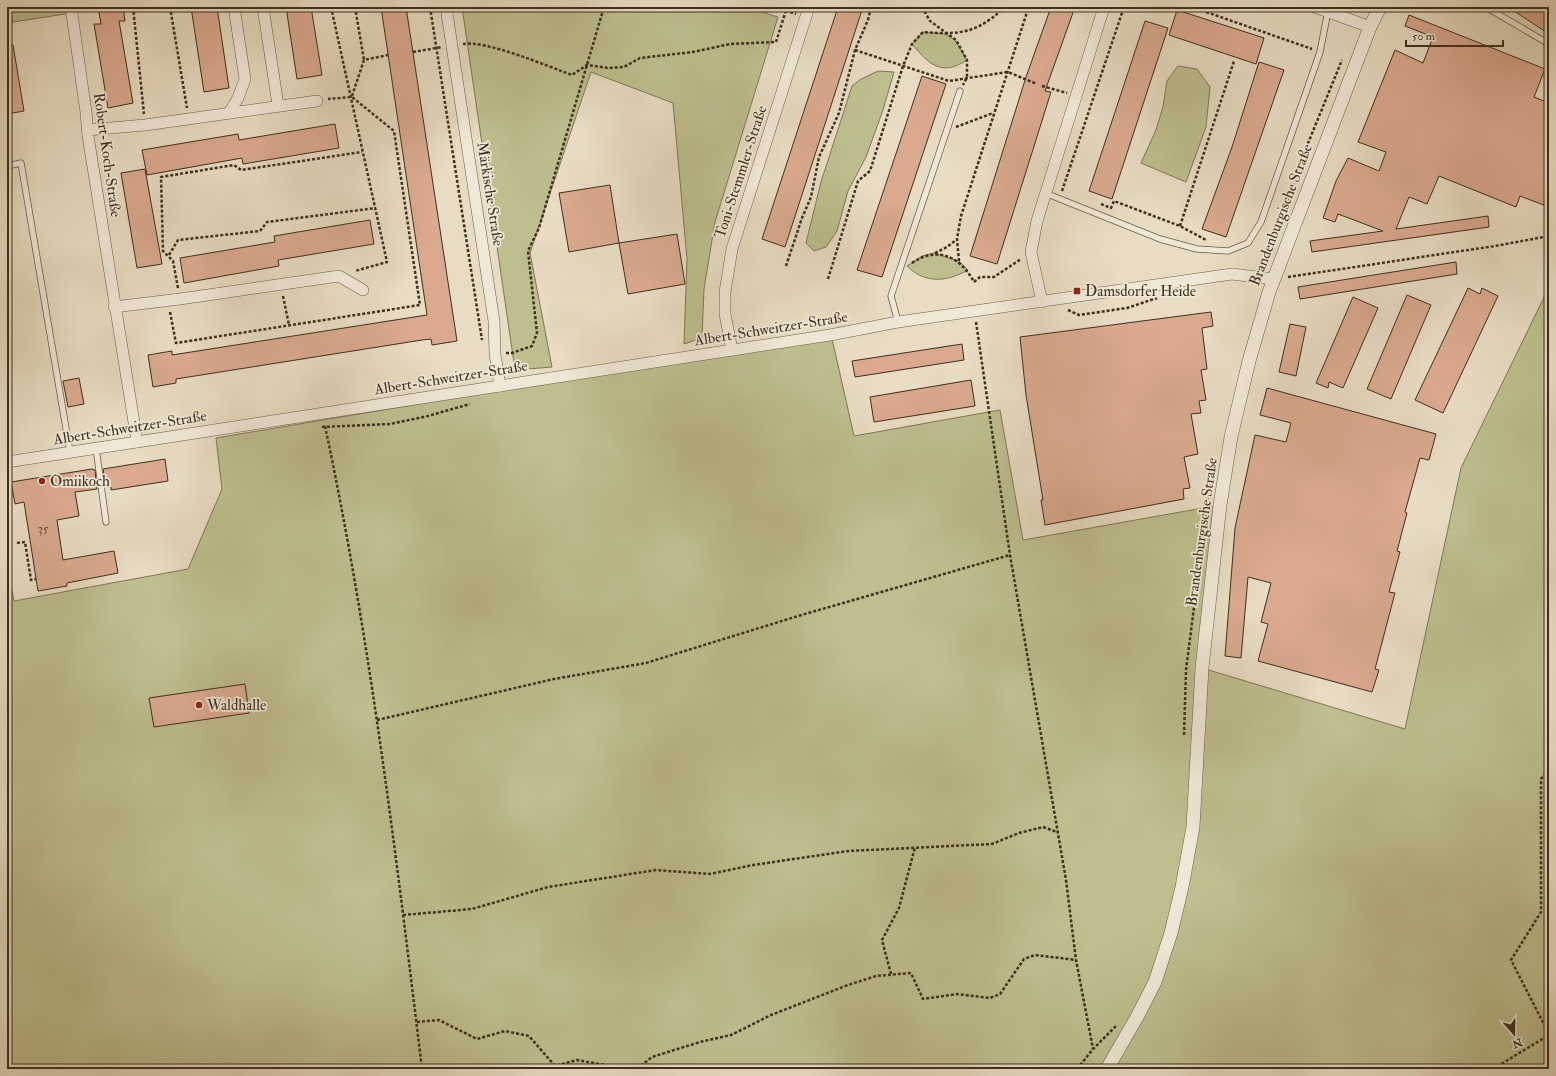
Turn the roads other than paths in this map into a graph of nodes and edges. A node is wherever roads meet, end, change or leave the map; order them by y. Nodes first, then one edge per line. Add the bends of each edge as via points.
1 (71, 7) edge
2 (234, 7) edge
3 (263, 7) edge
4 (446, 7) edge
5 (1104, 7) edge
6 (1315, 7) edge
7 (1380, 7) edge
8 (1486, 7) edge
9 (1329, 10) edge
10 (808, 12) edge
11 (1370, 27) junction
12 (1549, 44) edge
13 (960, 91) road end
14 (317, 100) road end
15 (278, 105) junction
16 (229, 112) junction
17 (87, 130) junction
18 (7, 166) edge
19 (1044, 193) junction
20 (1273, 279) junction
21 (363, 290) dead end
22 (1042, 302) junction
23 (114, 306) junction
24 (898, 322) junction
25 (732, 350) junction
26 (500, 386) junction
27 (138, 441) junction
28 (96, 448) junction
29 (70, 452) junction
30 (7, 462) edge
31 (106, 522) dead end
32 (1107, 1069) edge

1 - 17 street, Robert-Koch-Straße
2 - 16 street via 245,78 238,98
3 - 15 street
4 - 26 street, Märkische Straße via 494,321 495,354
5 - 19 street
6 - 9 street
7 - 11 street, Brandenburgische Straße
8 - 12 lane
9 - 11 street
9 - 19 lane, Brandenburgische Straße via 1320,52 1261,222 1248,243 1228,251 1197,249 1160,239
10 - 25 street, Toni-Stemmler-Straße via 732,249 725,300
11 - 20 street, Brandenburgische Straße
13 - 24 lane via 891,296
14 - 15 street
15 - 16 street
16 - 17 street via 145,125
17 - 23 street, Robert-Koch-Straße
18 - 29 lane via 21,163
19 - 22 street via 1031,252
20 - 22 street, Albert-Schweitzer-Straße via 1232,274
20 - 32 street, Brandenburgische Straße via 1247,367 1231,437 1220,505 1202,668 1193,827 1182,887 1171,934 1155,982
21 - 23 street via 339,276
22 - 24 street, Albert-Schweitzer-Straße
23 - 27 street, Robert-Koch-Straße
24 - 25 street, Albert-Schweitzer-Straße
25 - 26 street, Albert-Schweitzer-Straße
26 - 27 street, Albert-Schweitzer-Straße
27 - 28 street, Albert-Schweitzer-Straße
28 - 29 street, Albert-Schweitzer-Straße
28 - 31 lane
29 - 30 street, Albert-Schweitzer-Straße

